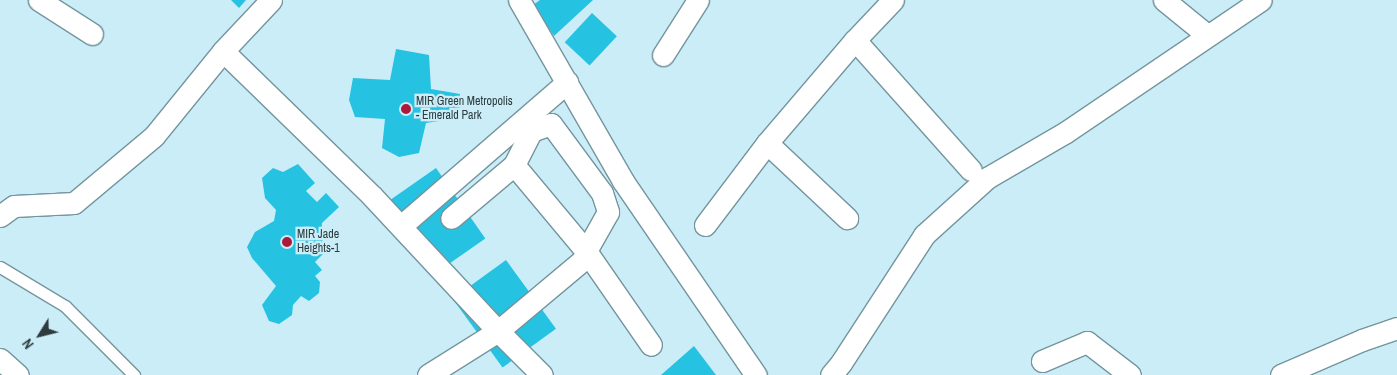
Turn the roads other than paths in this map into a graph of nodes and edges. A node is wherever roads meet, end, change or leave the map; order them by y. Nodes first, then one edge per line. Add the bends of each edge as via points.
1 (39, 0) edge
2 (271, 0) edge
3 (519, 0) edge
4 (698, 0) edge
5 (893, 0) edge
6 (1164, 0) edge
7 (1261, 0) edge
8 (92, 34) dead end
9 (1207, 35) junction
10 (855, 40) junction
11 (223, 51) junction
12 (663, 55) dead end
13 (567, 82) junction
14 (767, 143) junction
15 (514, 165) junction
16 (971, 170) dead end
17 (0, 216) edge
18 (451, 218) dead end
19 (847, 218) dead end
20 (705, 225) dead end
21 (400, 226) junction
22 (586, 251) junction
23 (0, 266) edge
24 (1397, 328) edge
25 (498, 331) junction
26 (651, 345) dead end
27 (0, 359) edge
28 (1042, 361) dead end
29 (18, 375) edge
30 (134, 375) edge
31 (428, 375) edge
32 (542, 375) edge
33 (756, 375) edge
34 (831, 375) edge
35 (1130, 375) edge
36 (1282, 375) edge

1 - 8 street
2 - 11 street
3 - 13 street
4 - 12 street
5 - 10 street
6 - 9 street
7 - 9 street
9 - 34 street via 1066,132 988,178 924,235
10 - 14 street
10 - 16 street
11 - 17 street via 154,136 74,203 14,206
11 - 21 street
13 - 21 street
13 - 33 street via 623,181
14 - 19 street
14 - 20 street
15 - 18 street
15 - 22 street
15 - 22 street via 531,131 551,124 602,194 608,212
21 - 25 street
22 - 25 street via 583,260
22 - 26 street
23 - 30 lane via 65,306
24 - 36 street
25 - 31 street
25 - 32 street
27 - 29 street
28 - 35 street via 1087,342

